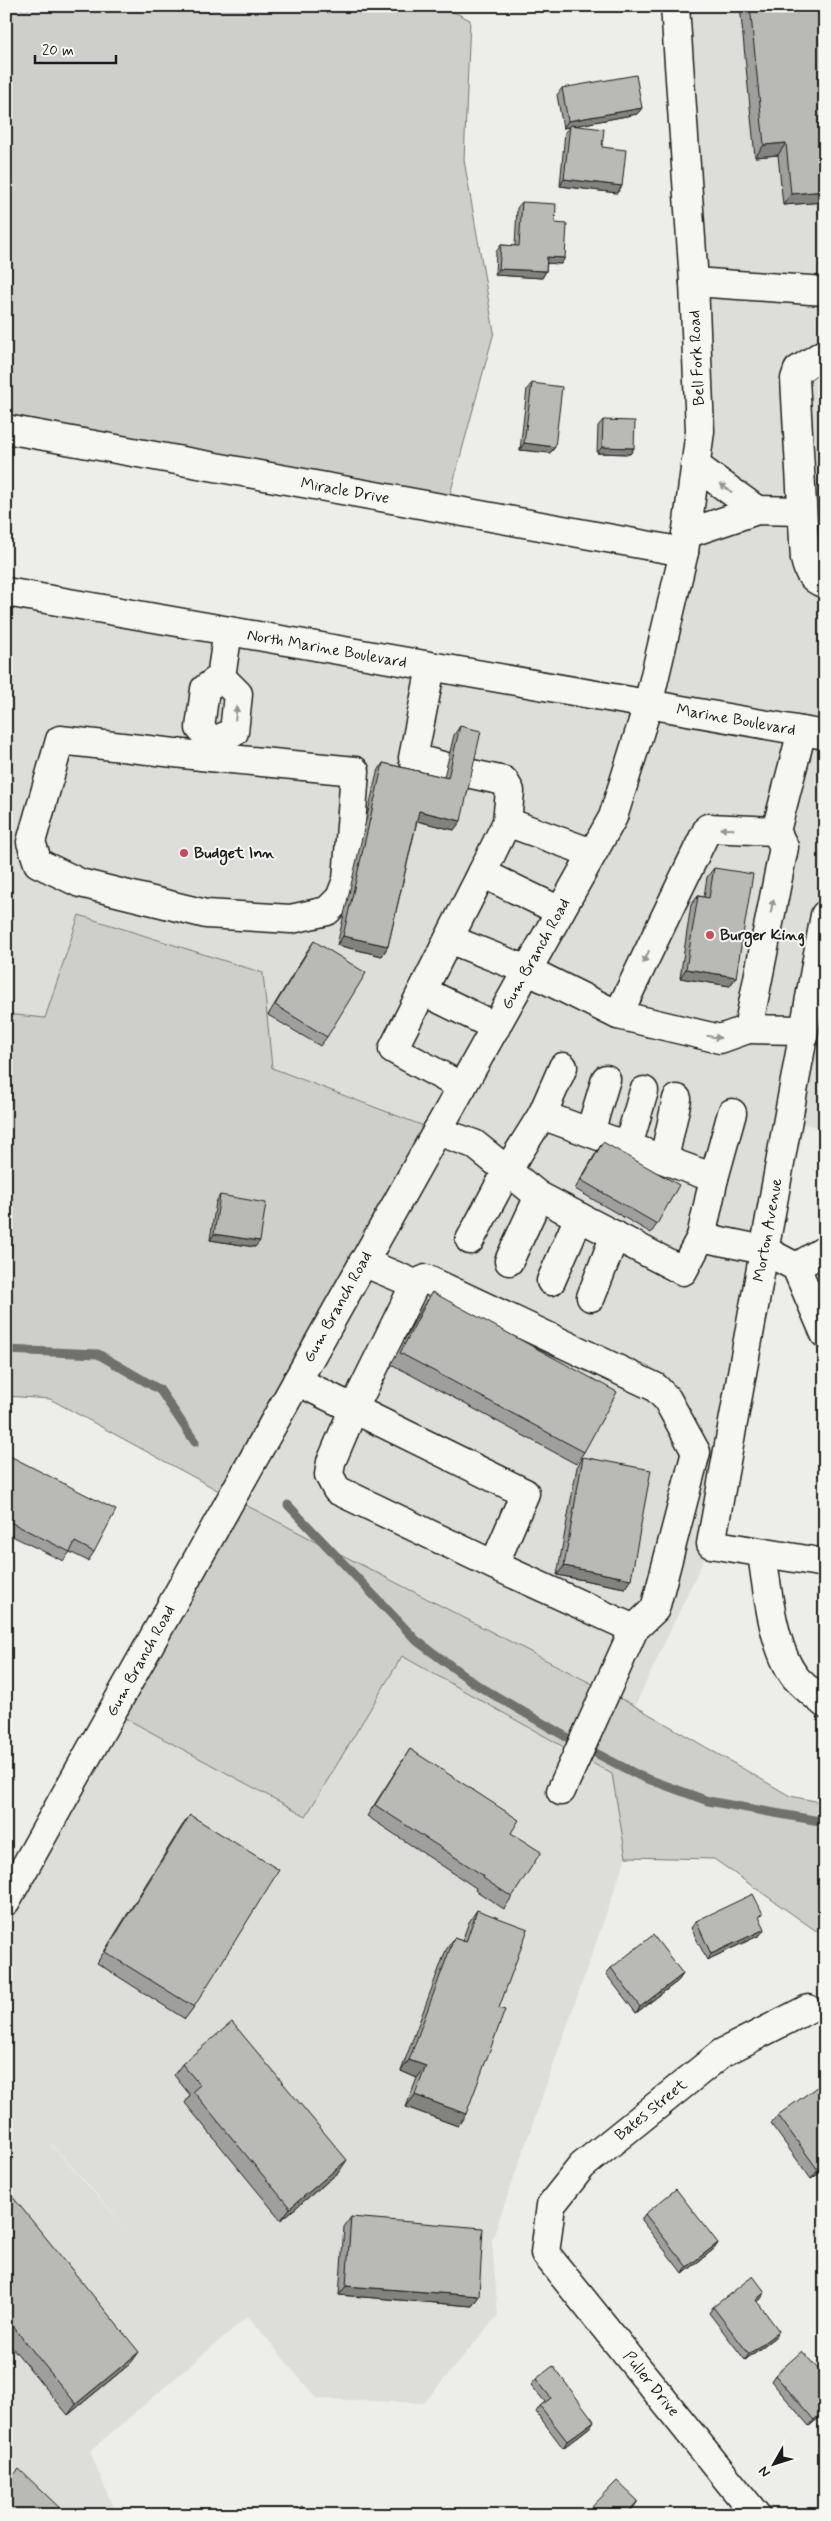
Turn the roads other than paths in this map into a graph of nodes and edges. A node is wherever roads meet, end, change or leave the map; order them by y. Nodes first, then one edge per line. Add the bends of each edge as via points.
1 (675, 6) edge
2 (694, 282) junction
3 (825, 291) edge
4 (825, 353) edge
5 (6, 429) edge
6 (695, 465) junction
7 (757, 510) junction
8 (802, 511) junction
9 (685, 543) junction
10 (825, 584) edge
11 (6, 592) edge
12 (228, 631) junction
13 (431, 667) junction
14 (648, 705) junction
15 (813, 733) edge
16 (212, 749) junction
17 (507, 822) junction
18 (776, 831) junction
19 (592, 853) junction
20 (482, 873) junction
21 (560, 911) junction
22 (825, 916) edge
23 (449, 938) junction
24 (527, 970) junction
25 (423, 991) junction
26 (618, 1015) junction
27 (496, 1026) junction
28 (748, 1029) junction
29 (804, 1030) junction
30 (563, 1067) dead end
31 (606, 1079) dead end
32 (462, 1086) junction
33 (644, 1091) dead end
34 (677, 1099) dead end
35 (732, 1113) dead end
36 (542, 1114) junction
37 (437, 1131) junction
38 (590, 1132) junction
39 (628, 1146) junction
40 (664, 1159) junction
41 (507, 1171) junction
42 (714, 1178) junction
43 (539, 1196) junction
44 (579, 1217) junction
45 (615, 1236) junction
46 (701, 1237) junction
47 (470, 1240) dead end
48 (764, 1250) junction
49 (825, 1250) edge
50 (509, 1261) dead end
51 (363, 1262) junction
52 (796, 1267) junction
53 (551, 1281) dead end
54 (415, 1284) junction
55 (591, 1297) dead end
56 (825, 1334) edge
57 (297, 1381) junction
58 (354, 1408) junction
59 (762, 1553) junction
60 (825, 1563) edge
61 (494, 1565) junction
62 (634, 1629) junction
63 (825, 1704) edge
64 (561, 1791) dead end
65 (6, 1901) edge
66 (808, 2009) dead end
67 (545, 2253) joint
68 (756, 2515) edge

1 - 2 main road, Bell Fork Road
2 - 3 main road
2 - 6 main road, Bell Fork Road via 700,431
4 - 8 main road via 798,370 795,379
5 - 9 main road, Miracle Drive
7 -> 6 main road
6 - 9 main road, Bell Fork Road
7 - 8 main road
7 - 9 main road
8 - 10 main road via 804,559 808,573
9 - 14 main road, Bell Fork Road
11 - 12 main road, North Marine Boulevard
12 - 13 main road, North Marine Boulevard
12 - 16 main road via 221,677 238,694 234,732
13 - 14 main road, North Marine Boulevard
13 - 17 main road via 413,758 504,781 510,791
14 - 15 main road, Marine Boulevard
14 - 19 main road, Gum Branch Road via 612,817
15 - 18 main road
16 - 16 main road via 60,740 30,842 38,863 80,883 206,914 291,919 328,911 340,898 347,880 355,771
17 - 19 main road
17 - 20 main road
18 -> 26 main road via 708,828
28 -> 18 main road via 784,847
19 - 21 main road, Gum Branch Road
20 - 21 main road
20 - 23 main road
21 - 24 main road, Gum Branch Road
22 - 29 main road, Morton Avenue
23 - 24 main road
23 - 25 main road
24 - 26 main road
24 - 27 main road, Gum Branch Road
25 - 27 main road
25 - 32 main road via 392,1049
26 -> 28 main road via 720,1040
27 - 32 main road, Gum Branch Road
28 - 29 main road
29 - 48 main road, Morton Avenue
30 - 36 main road
31 - 38 main road
32 - 37 main road, Gum Branch Road
33 - 39 main road
34 - 40 main road
35 - 42 main road
36 - 38 main road
36 - 41 main road
37 - 41 main road via 474,1144
37 - 51 main road, Gum Branch Road
38 - 39 main road
39 - 40 main road
40 - 42 main road
41 - 43 main road
41 - 47 main road
42 - 46 main road
43 - 44 main road
43 - 50 main road
44 - 45 main road
44 - 53 main road
45 - 46 main road via 683,1271
45 - 55 main road
46 - 48 main road
48 - 52 main road
48 - 59 main road, Morton Avenue via 711,1544
49 - 52 main road
51 - 54 main road
51 - 57 main road, Gum Branch Road
52 - 56 main road
54 - 58 main road
54 - 62 main road via 426,1278 655,1387 667,1399 696,1452 655,1609
57 - 58 main road
57 - 65 main road, Gum Branch Road
58 - 61 main road via 331,1462 329,1475 337,1490
58 - 61 main road via 525,1493
59 - 60 main road
59 - 63 main road via 779,1644 795,1677
61 - 62 main road
62 - 64 main road
66 - 67 main road, Bates Street via 722,2053 582,2166 551,2205
67 - 68 main road, Puller Drive

